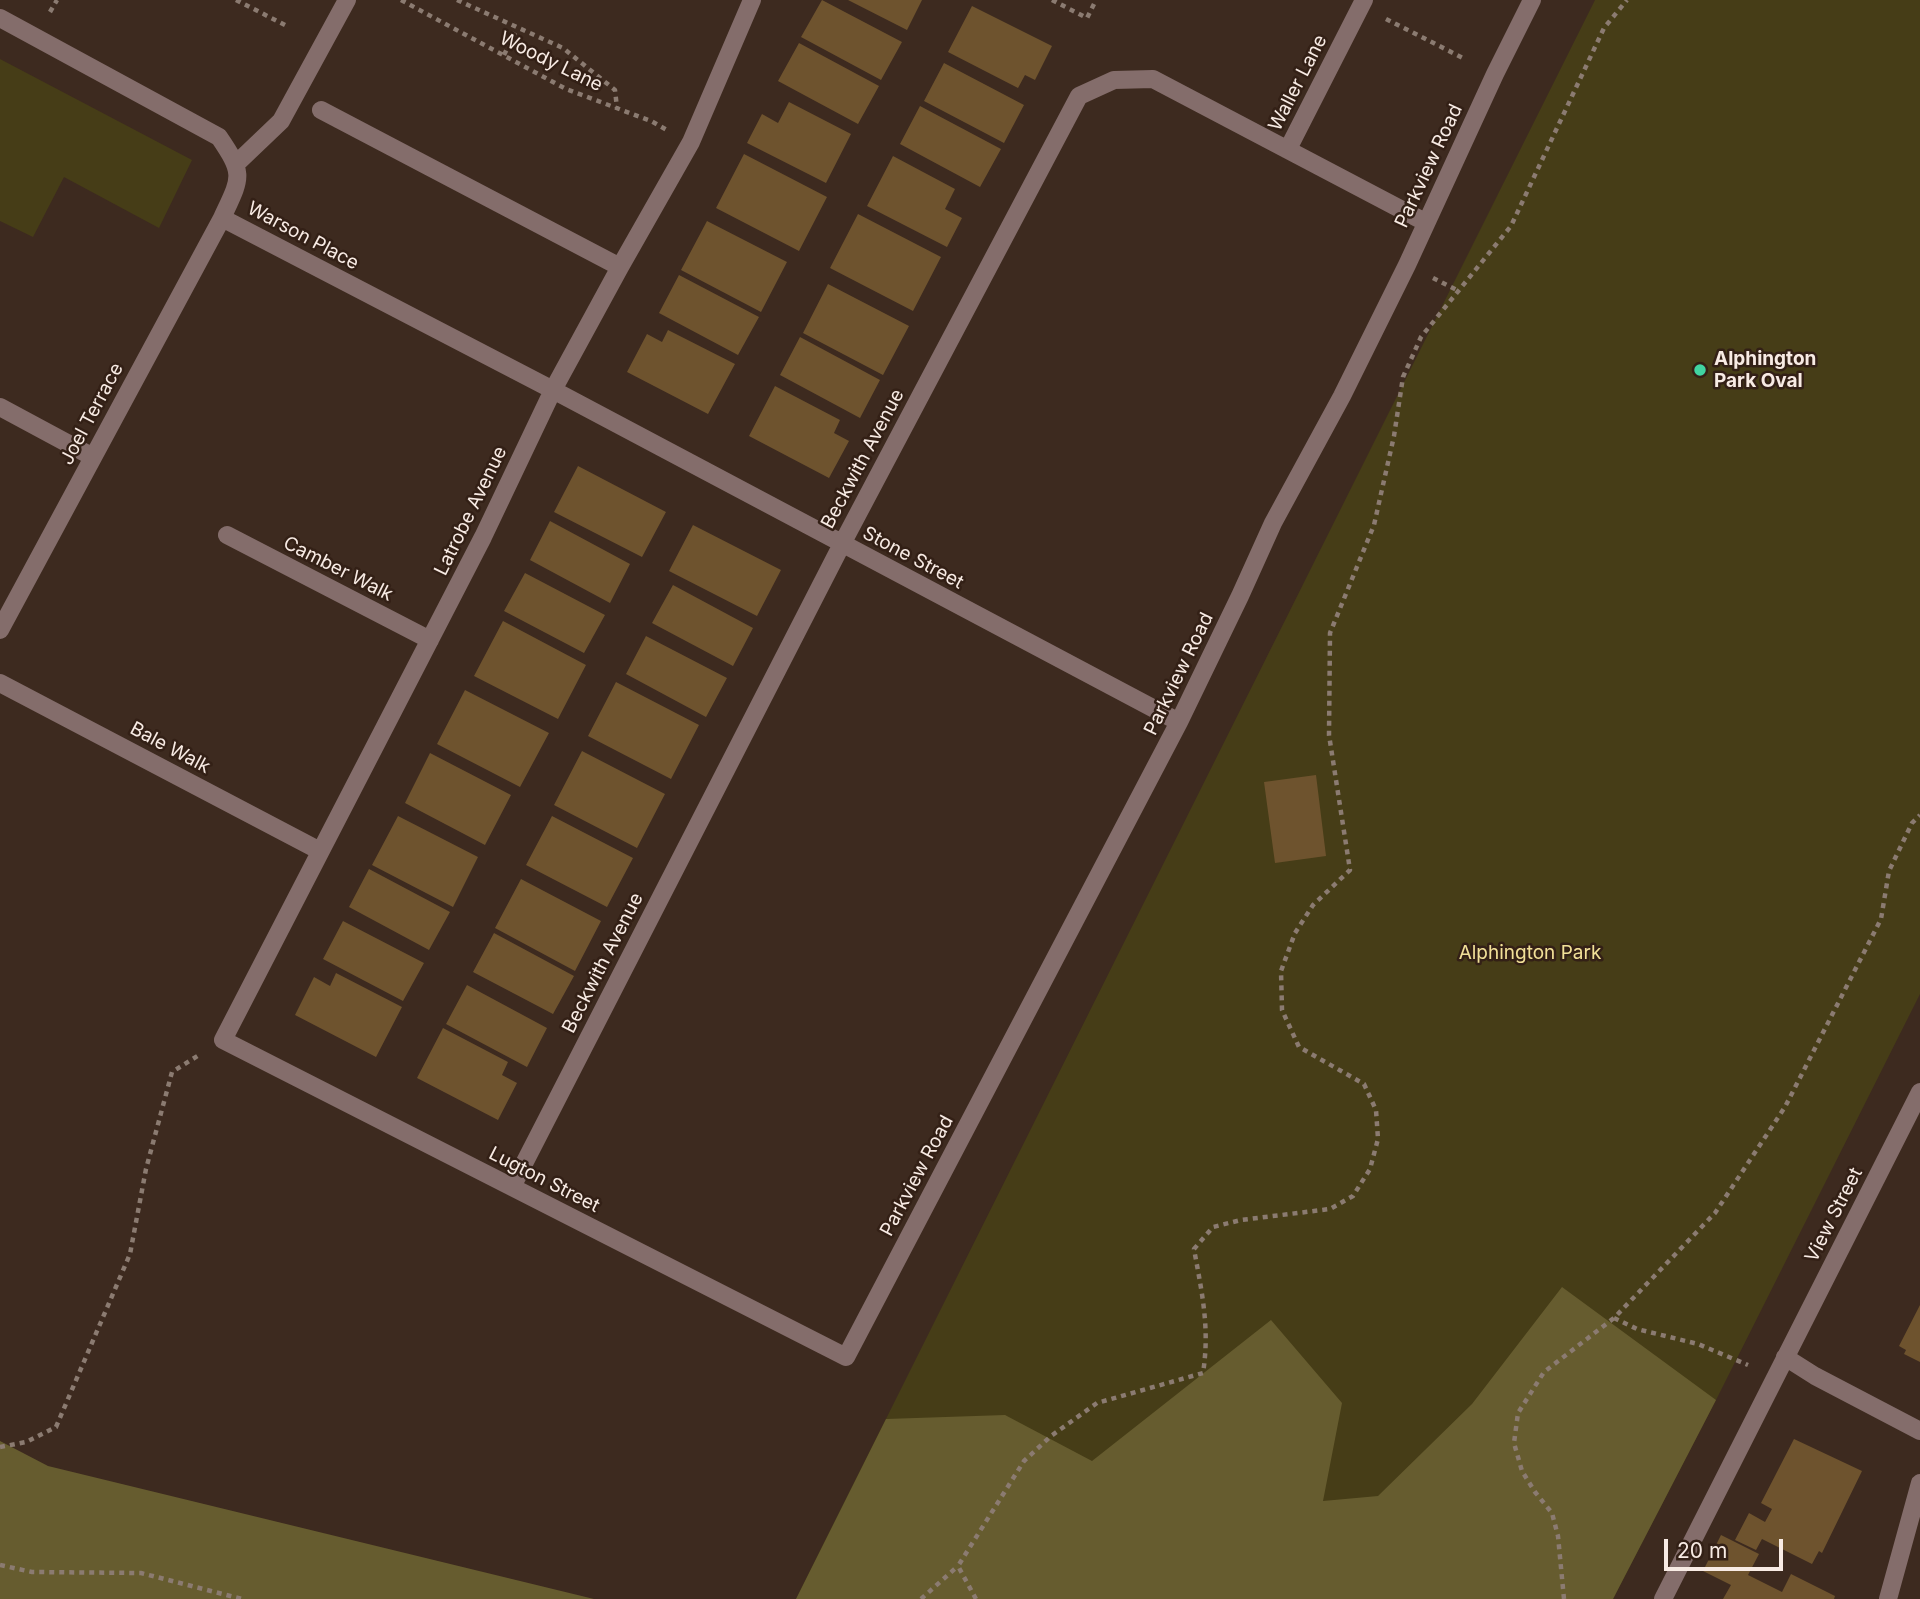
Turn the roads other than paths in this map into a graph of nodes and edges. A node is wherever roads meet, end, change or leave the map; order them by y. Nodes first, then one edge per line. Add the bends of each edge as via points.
1 (347, 0) edge
2 (1532, 0) edge
3 (750, 1) edge
4 (1358, 2) edge
5 (0, 18) edge
6 (321, 110) dead end
7 (1288, 149) junction
8 (237, 163) junction
9 (222, 218) junction
10 (1425, 222) junction
11 (620, 267) junction
12 (553, 390) junction
13 (0, 407) edge
14 (93, 457) junction
15 (227, 535) dead end
16 (842, 544) junction
17 (6, 606) edge
18 (0, 630) edge
19 (430, 640) junction
20 (0, 683) edge
21 (1179, 722) junction
22 (320, 851) junction
23 (223, 1040) joint
24 (1920, 1092) edge
25 (512, 1187) junction
26 (846, 1357) joint
27 (1784, 1357) junction
28 (1920, 1430) edge
29 (1920, 1483) edge
30 (1663, 1599) edge
31 (1888, 1599) edge

1 - 8 street via 281,121
2 - 10 street, Parkview Road
3 - 11 street, Latrobe Avenue via 691,142
4 - 7 street, Waller Lane
5 - 8 street via 219,137
6 - 11 street
7 - 10 street, Beckwith Avenue
7 - 16 street, Beckwith Avenue via 1153,79 1114,80 1079,96
8 - 9 street, Warson Place via 237,186
9 - 12 street, Warson Place
9 - 14 street, Joel Terrace
10 - 21 street, Parkview Road via 1347,385 1273,523
11 - 12 street, Latrobe Avenue
12 - 16 street, Stone Street
12 - 19 street, Latrobe Avenue
13 - 14 street
14 - 17 street, Joel Terrace
15 - 19 street, Camber Walk
16 - 21 street, Stone Street
16 - 25 street, Beckwith Avenue
17 - 18 street, Joel Terrace
19 - 22 street, Latrobe Avenue
20 - 22 street, Bale Walk
21 - 26 street, Parkview Road
22 - 23 street, Latrobe Avenue
23 - 25 street, Lugton Street
24 - 27 street, View Street
25 - 26 street, Lugton Street
27 - 28 street
27 - 30 street, View Street
29 - 31 street

